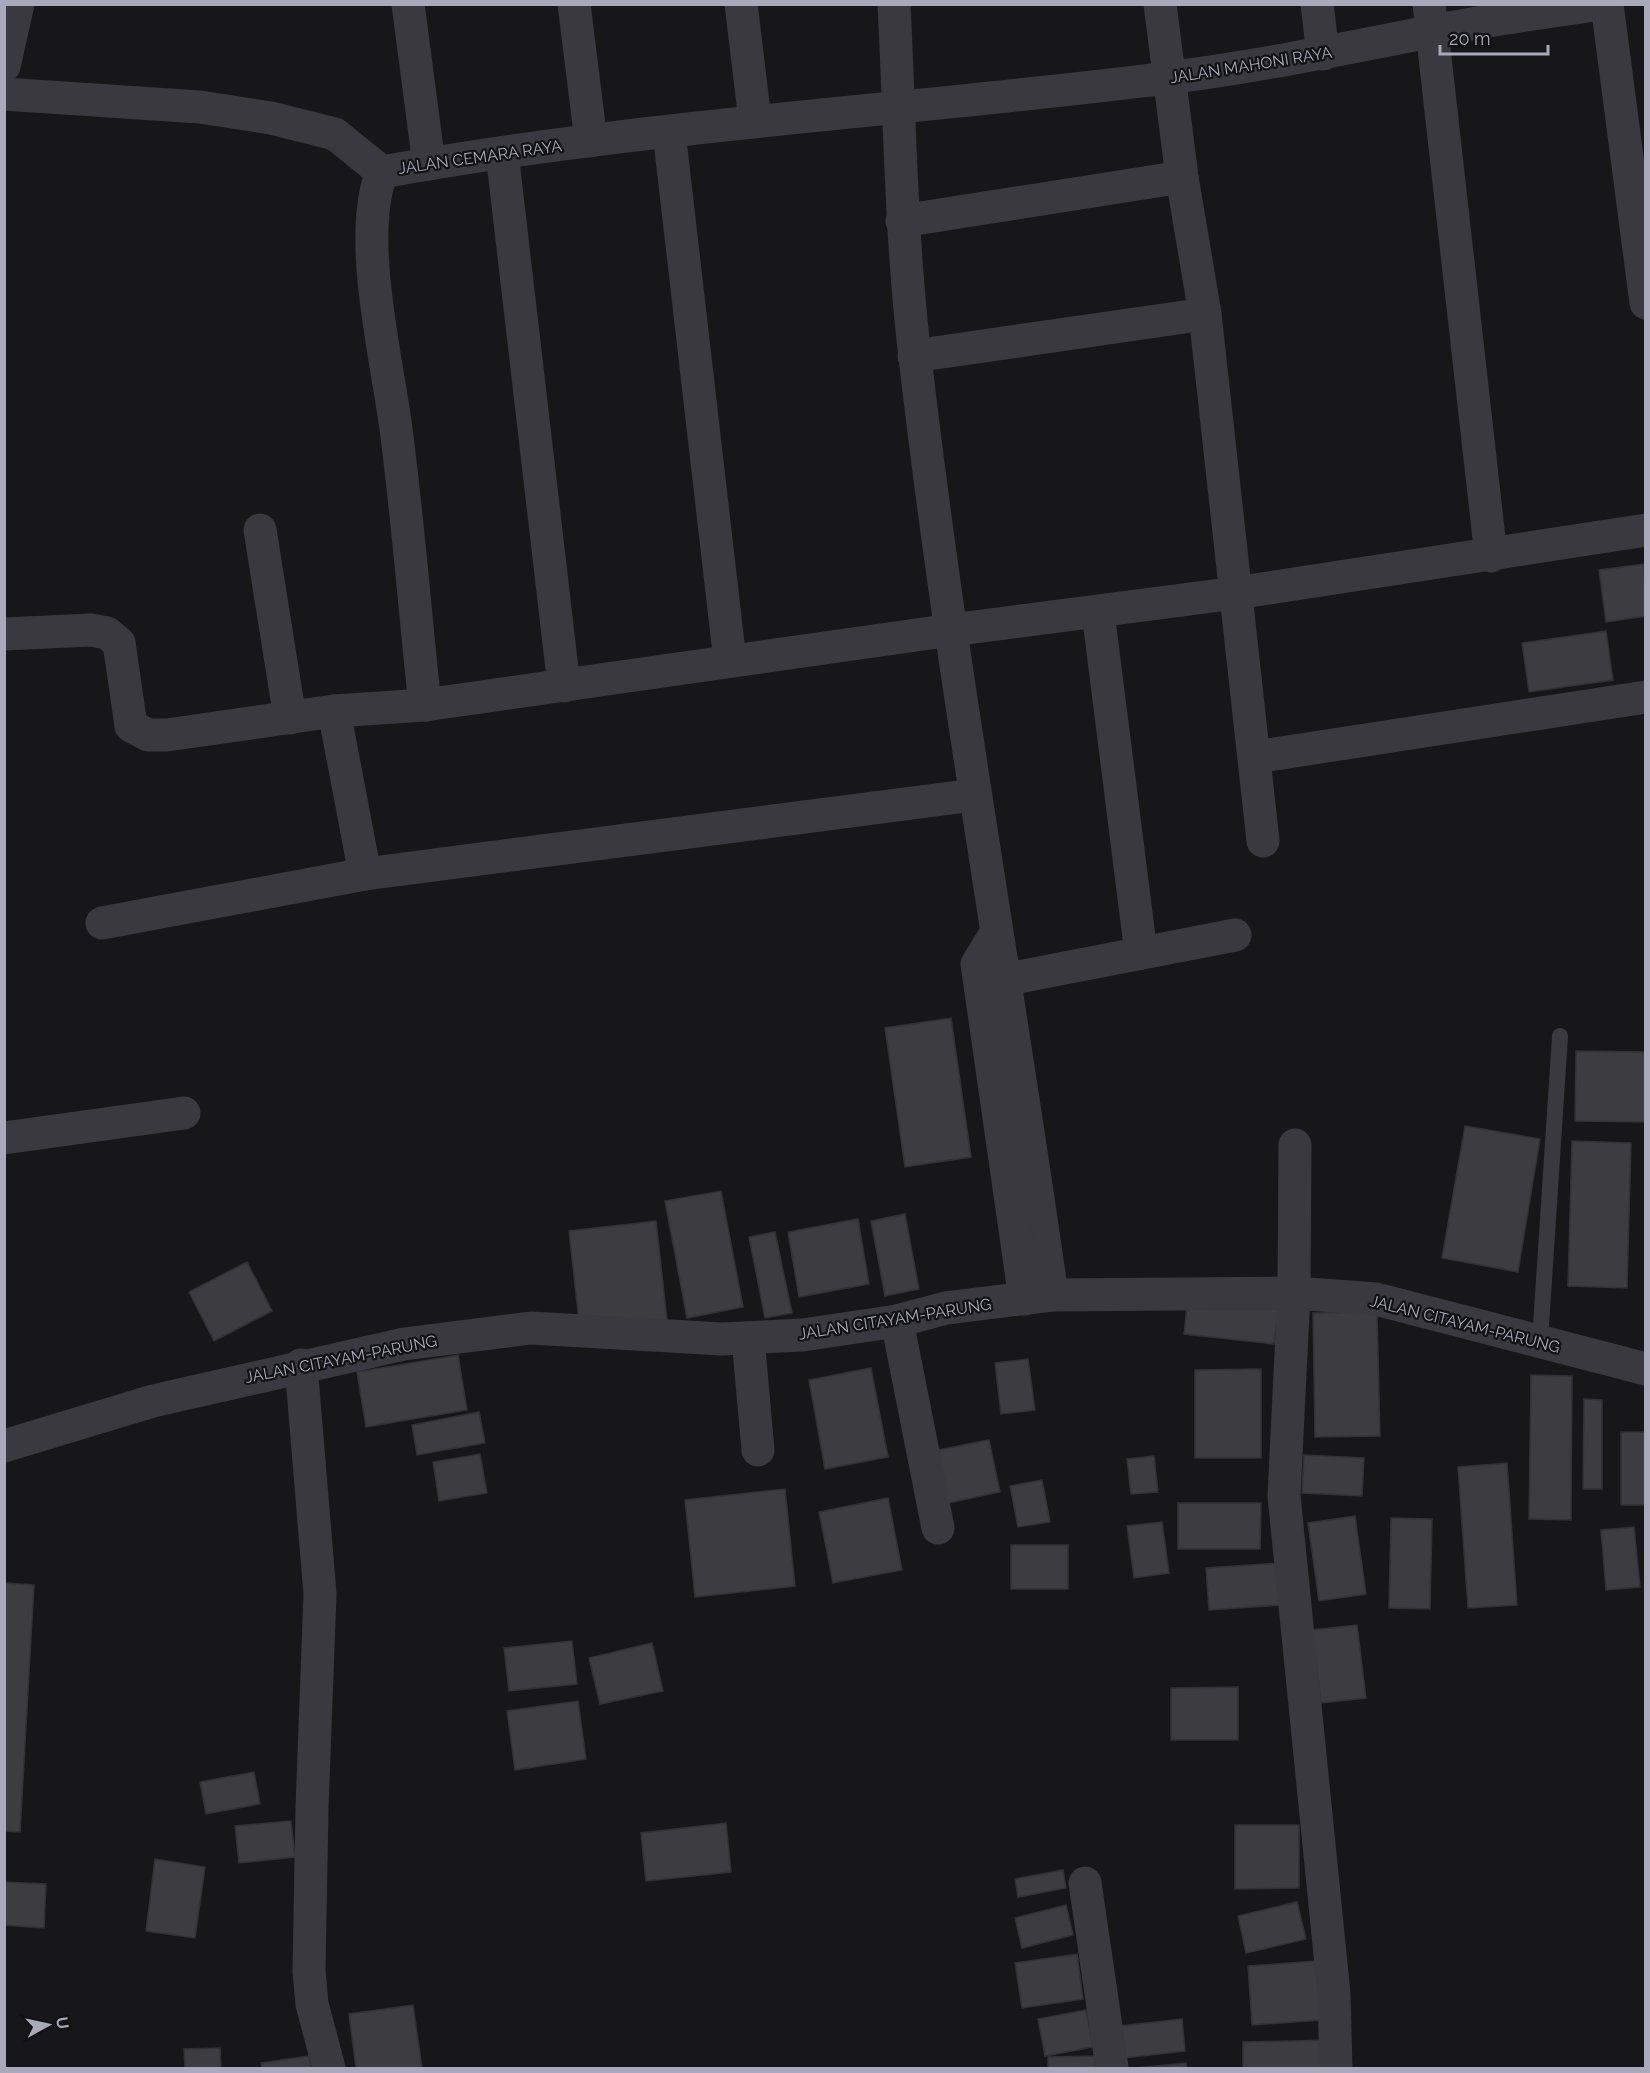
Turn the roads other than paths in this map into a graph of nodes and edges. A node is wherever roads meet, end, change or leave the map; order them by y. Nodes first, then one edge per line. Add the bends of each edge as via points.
1 (18, 4) edge
2 (408, 4) edge
3 (574, 4) edge
4 (741, 4) edge
5 (894, 4) edge
6 (1160, 4) edge
7 (1317, 4) edge
8 (1600, 4) edge
9 (1607, 4) edge
10 (1430, 18) edge
11 (1323, 54) junction
12 (4, 66) edge
13 (1170, 78) junction
14 (4, 94) edge
15 (899, 109) junction
16 (755, 120) junction
17 (669, 132) junction
18 (591, 141) junction
19 (502, 153) junction
20 (429, 164) junction
21 (382, 172) junction
22 (1182, 177) junction
23 (902, 221) junction
24 (1646, 303) edge
25 (1205, 314) junction
26 (915, 356) junction
27 (260, 530) dead end
28 (1646, 530) edge
29 (1491, 556) junction
30 (1236, 593) junction
31 (1098, 612) junction
32 (951, 630) junction
33 (4, 634) edge
34 (730, 660) junction
35 (564, 686) junction
36 (1646, 697) edge
37 (425, 705) junction
38 (334, 711) junction
39 (290, 717) junction
40 (1255, 757) junction
41 (975, 795) junction
42 (1263, 841) dead end
43 (365, 874) junction
44 (102, 923) dead end
45 (996, 933) junction
46 (1235, 935) dead end
47 (1141, 953) junction
48 (1003, 980) junction
49 (1560, 1036) dead end
50 (184, 1113) dead end
51 (4, 1138) edge
52 (1295, 1145) dead end
53 (1294, 1293) junction
54 (1038, 1297) junction
55 (897, 1322) junction
56 (748, 1338) junction
57 (1540, 1341) junction
58 (301, 1365) junction
59 (1646, 1369) edge
60 (4, 1446) edge
61 (758, 1450) dead end
62 (938, 1528) dead end
63 (1084, 1883) dead end
64 (329, 2068) edge
65 (1112, 2068) edge
66 (1336, 2068) edge

1 - 12 street
2 - 20 street
3 - 18 street
4 - 16 street
5 - 15 street
6 - 13 street
7 - 11 street
8 - 10 street, JALAN MAHONI RAYA
9 - 24 street
10 - 11 street, JALAN MAHONI RAYA
10 - 29 street
11 - 13 street, JALAN MAHONI RAYA
13 - 15 street, JALAN MAHONI RAYA
13 - 22 street
14 - 21 street, JALAN CEMARA RAYA via 200,107 271,117 335,134
15 - 16 street, JALAN CEMARA RAYA
15 - 23 street
16 - 17 street, JALAN CEMARA RAYA
17 - 18 street, JALAN CEMARA RAYA
17 - 34 street
18 - 19 street, JALAN CEMARA RAYA
19 - 20 street, JALAN CEMARA RAYA
19 - 35 street
20 - 21 street, JALAN CEMARA RAYA
21 - 37 street via 373,222 374,271 396,430
22 - 23 street
22 - 25 street
23 - 26 street
25 - 26 street
25 - 30 street
26 - 32 street
27 - 39 street
28 - 29 street
29 - 30 street
30 - 31 street
30 - 40 street
31 - 32 street
31 - 47 street
32 - 34 street
32 - 41 street
33 - 39 street via 91,630 107,633 119,642 131,726 148,735
34 - 35 street
35 - 37 street
36 - 40 street
37 - 38 street
38 - 39 street
38 - 43 street
40 - 42 street
41 - 43 street
41 - 45 street
43 - 44 street
45 - 48 street
45 - 54 street via 977,964
46 - 47 street
47 - 48 street
48 - 54 street
49 - 57 lane
50 - 51 street
52 - 53 street
53 - 54 street, JALAN CITAYAM-PARUNG
53 - 57 street, JALAN CITAYAM-PARUNG via 1376,1299
53 - 66 street via 1284,1496 1334,1994
54 - 55 street, JALAN CITAYAM-PARUNG via 946,1308
55 - 56 street, JALAN CITAYAM-PARUNG
55 - 62 street
56 - 58 street, JALAN CITAYAM-PARUNG via 531,1328 404,1344
56 - 61 street
57 - 59 street, JALAN CITAYAM-PARUNG
58 - 60 street, JALAN CITAYAM-PARUNG via 153,1401
58 - 64 street via 320,1594 309,1971 312,2004
63 - 65 street

